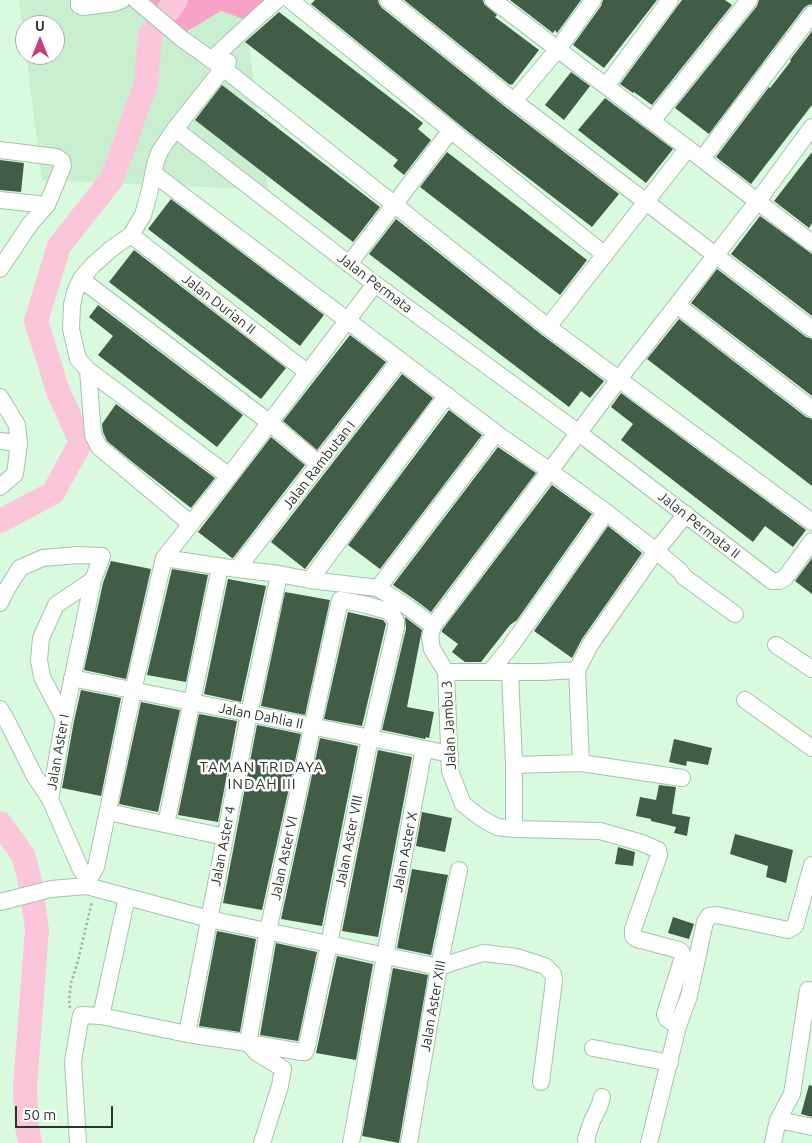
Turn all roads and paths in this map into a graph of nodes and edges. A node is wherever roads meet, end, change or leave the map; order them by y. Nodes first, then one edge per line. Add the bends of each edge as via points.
1 (79, 0) edge
2 (122, 0) edge
3 (277, 0) edge
4 (290, 0) edge
5 (388, 0) edge
6 (493, 0) edge
7 (593, 0) edge
8 (670, 0) edge
9 (750, 0) edge
10 (143, 2) edge
11 (511, 5) edge
12 (812, 14) edge
13 (558, 49) junction
14 (220, 61) junction
15 (606, 86) junction
16 (514, 101) junction
17 (652, 121) junction
18 (812, 127) edge
19 (175, 129) junction
20 (451, 130) junction
21 (688, 148) junction
22 (0, 150) edge
23 (702, 159) junction
24 (153, 173) junction
25 (0, 200) edge
26 (397, 201) junction
27 (646, 202) junction
28 (758, 202) junction
29 (47, 206) junction
30 (131, 235) junction
31 (811, 239) edge
32 (605, 255) junction
33 (715, 255) junction
34 (349, 264) junction
35 (0, 269) edge
36 (80, 279) junction
37 (375, 284) junction
38 (677, 305) junction
39 (348, 320) junction
40 (551, 323) junction
41 (812, 329) edge
42 (400, 360) junction
43 (88, 370) junction
44 (308, 373) junction
45 (622, 376) junction
46 (447, 395) junction
47 (0, 397) edge
48 (812, 409) edge
49 (270, 423) junction
50 (496, 433) junction
51 (579, 433) junction
52 (0, 441) edge
53 (19, 443) junction
54 (722, 450) junction
55 (319, 464) junction
56 (550, 471) junction
57 (229, 476) junction
58 (0, 487) edge
59 (812, 509) edge
60 (606, 512) junction
61 (686, 514) junction
62 (812, 522) edge
63 (191, 524) junction
64 (812, 541) edge
65 (656, 551) junction
66 (164, 558) junction
67 (237, 569) junction
68 (218, 577) dead end
69 (93, 580) junction
70 (310, 580) junction
71 (278, 584) dead end
72 (378, 588) junction
73 (340, 600) joint
74 (0, 603) edge
75 (735, 614) dead end
76 (433, 626) junction
77 (776, 645) dead end
78 (812, 669) edge
79 (577, 670) junction
80 (446, 672) junction
81 (490, 672) junction
82 (510, 672) junction
83 (72, 678) junction
84 (133, 690) junction
85 (744, 700) dead end
86 (192, 702) junction
87 (0, 709) edge
88 (250, 714) junction
89 (64, 719) junction
90 (313, 726) junction
91 (370, 738) junction
92 (812, 748) edge
93 (424, 749) junction
94 (450, 754) junction
95 (582, 764) junction
96 (514, 765) junction
97 (682, 778) dead end
98 (50, 800) junction
99 (108, 812) junction
100 (166, 824) junction
101 (514, 829) junction
102 (225, 837) junction
103 (812, 865) edge
104 (459, 870) dead end
105 (90, 884) junction
106 (127, 897) junction
107 (0, 902) edge
108 (209, 919) junction
109 (268, 931) junction
110 (329, 944) junction
111 (385, 956) junction
112 (440, 967) junction
113 (808, 990) dead end
114 (81, 1015) junction
115 (101, 1016) junction
116 (678, 1026) junction
117 (187, 1034) junction
118 (806, 1040) edge
119 (248, 1042) junction
120 (593, 1048) dead end
121 (670, 1063) junction
122 (541, 1082) dead end
123 (602, 1097) dead end
124 (778, 1120) junction
125 (812, 1127) edge
126 (78, 1143) edge
127 (262, 1143) edge
128 (351, 1143) edge
129 (409, 1143) edge
130 (587, 1143) edge
131 (650, 1143) edge
132 (773, 1143) edge

1 - 2 street via 80,6
3 - 14 street
4 - 20 street
5 - 16 street
6 - 11 street
7 - 13 street
8 - 15 street
9 - 17 street
10 - 14 street
11 - 13 street
12 - 23 street
13 - 15 street
13 - 16 street
14 - 19 street
14 - 26 street
15 - 17 street
16 - 27 street
17 - 21 street
18 - 28 street
19 - 24 street via 160,151
19 - 34 street, Jalan Permata
20 - 26 street
20 - 32 street
21 - 23 street
21 - 27 street
22 - 29 street via 56,157 62,161 63,169
23 - 28 street
24 - 30 street via 143,215
24 - 39 street
25 - 29 street
26 - 34 street
26 - 40 street
27 - 32 street
27 - 33 street
28 - 31 street
28 - 33 street
29 - 35 street via 30,224
30 - 36 street
30 - 44 street, Jalan Durian II
32 - 40 street
33 - 38 street
33 - 41 street
34 - 37 street, Jalan Permata
36 - 43 street via 72,305 71,329 78,358
36 - 49 street
37 - 39 street
37 - 51 street, Jalan Permata
38 - 45 street
38 - 48 street
39 - 42 street
39 - 44 street
40 - 45 street
42 - 46 street
42 - 55 street, Jalan Rambutan I
43 - 57 street
43 - 63 street via 93,434 99,447
44 - 49 street
45 - 51 street
45 - 54 street
46 - 50 street
46 - 70 street
47 - 53 street via 17,425
49 - 55 street
49 - 57 street
50 - 56 street
50 - 72 street
51 - 56 street
51 - 61 street, Jalan Permata II
52 - 53 street
53 - 58 street via 15,474
54 - 59 street
54 - 62 street
55 - 67 street, Jalan Rambutan I
56 - 60 street
56 - 76 street
57 - 63 street
60 - 65 street
60 - 81 street
61 - 64 street, Jalan Permata II via 772,581 785,578
61 - 65 street
63 - 66 street
65 - 75 street via 684,577
65 - 79 street via 590,645
66 - 67 street
66 - 84 street
67 - 70 street
68 - 86 street
69 - 74 street, Jalan Aster I via 102,556 44,558 20,568
69 - 83 street, Jalan Aster I
69 - 89 street via 56,605 41,638 39,660 42,677
70 - 72 street
71 - 88 street, Jalan Aster 4
72 - 76 street
73 - 90 street, Jalan Aster VI
73 - 91 street, Jalan Aster VIII via 388,611 396,621
76 - 80 street via 432,648
77 - 78 street
79 - 82 street
79 - 95 street
80 - 81 street
80 - 94 street, Jalan Jambu 3
81 - 82 street
82 - 96 street
83 - 84 street, Jalan Dahlia II
83 - 89 street, Jalan Aster I
84 - 86 street, Jalan Dahlia II
84 - 99 street
85 - 92 street
86 - 88 street, Jalan Dahlia II
86 - 100 street
87 - 98 street
88 - 90 street, Jalan Dahlia II
88 - 102 street, Jalan Aster 4
89 - 98 street, Jalan Aster I
90 - 91 street, Jalan Dahlia II
90 - 109 street, Jalan Aster VI
91 - 93 street, Jalan Dahlia II
91 - 110 street, Jalan Aster VIII
93 - 94 street, Jalan Dahlia II
93 - 111 street, Jalan Aster X
94 - 101 street, Jalan Jambu 3 via 450,771 463,804 497,827
95 - 96 street
95 - 97 street
96 - 101 street
98 - 105 street, Jalan Aster I
99 - 100 street
99 - 105 street
100 - 102 street
101 - 116 street, Jalan Jambu 3 via 600,831 658,850 633,936 682,953 665,1014 666,1019
102 - 108 street, Jalan Aster 4
103 - 116 street via 794,926 788,930 709,916
104 - 112 street, Jalan Aster XIII
105 - 106 street
105 - 107 street via 51,889
105 - 114 path via 69,1000 73,1012
106 - 108 street
106 - 115 street
108 - 109 street
108 - 117 street, Jalan Aster 4
109 - 110 street
109 - 119 street, Jalan Aster VI
110 - 111 street
110 - 119 street, Jalan Aster VIII via 305,1052
111 - 112 street
111 - 128 street, Jalan Aster X
112 - 122 street via 484,953 518,958 550,970 554,981
112 - 129 street, Jalan Aster XIII
113 - 118 street
114 - 115 street
114 - 126 street via 73,1061
115 - 117 street
116 - 121 street
117 - 119 street
118 - 124 street via 792,1094
119 - 127 street via 257,1054 283,1069
120 - 121 street
121 - 131 street
123 - 130 street
124 - 125 street
124 - 132 street

